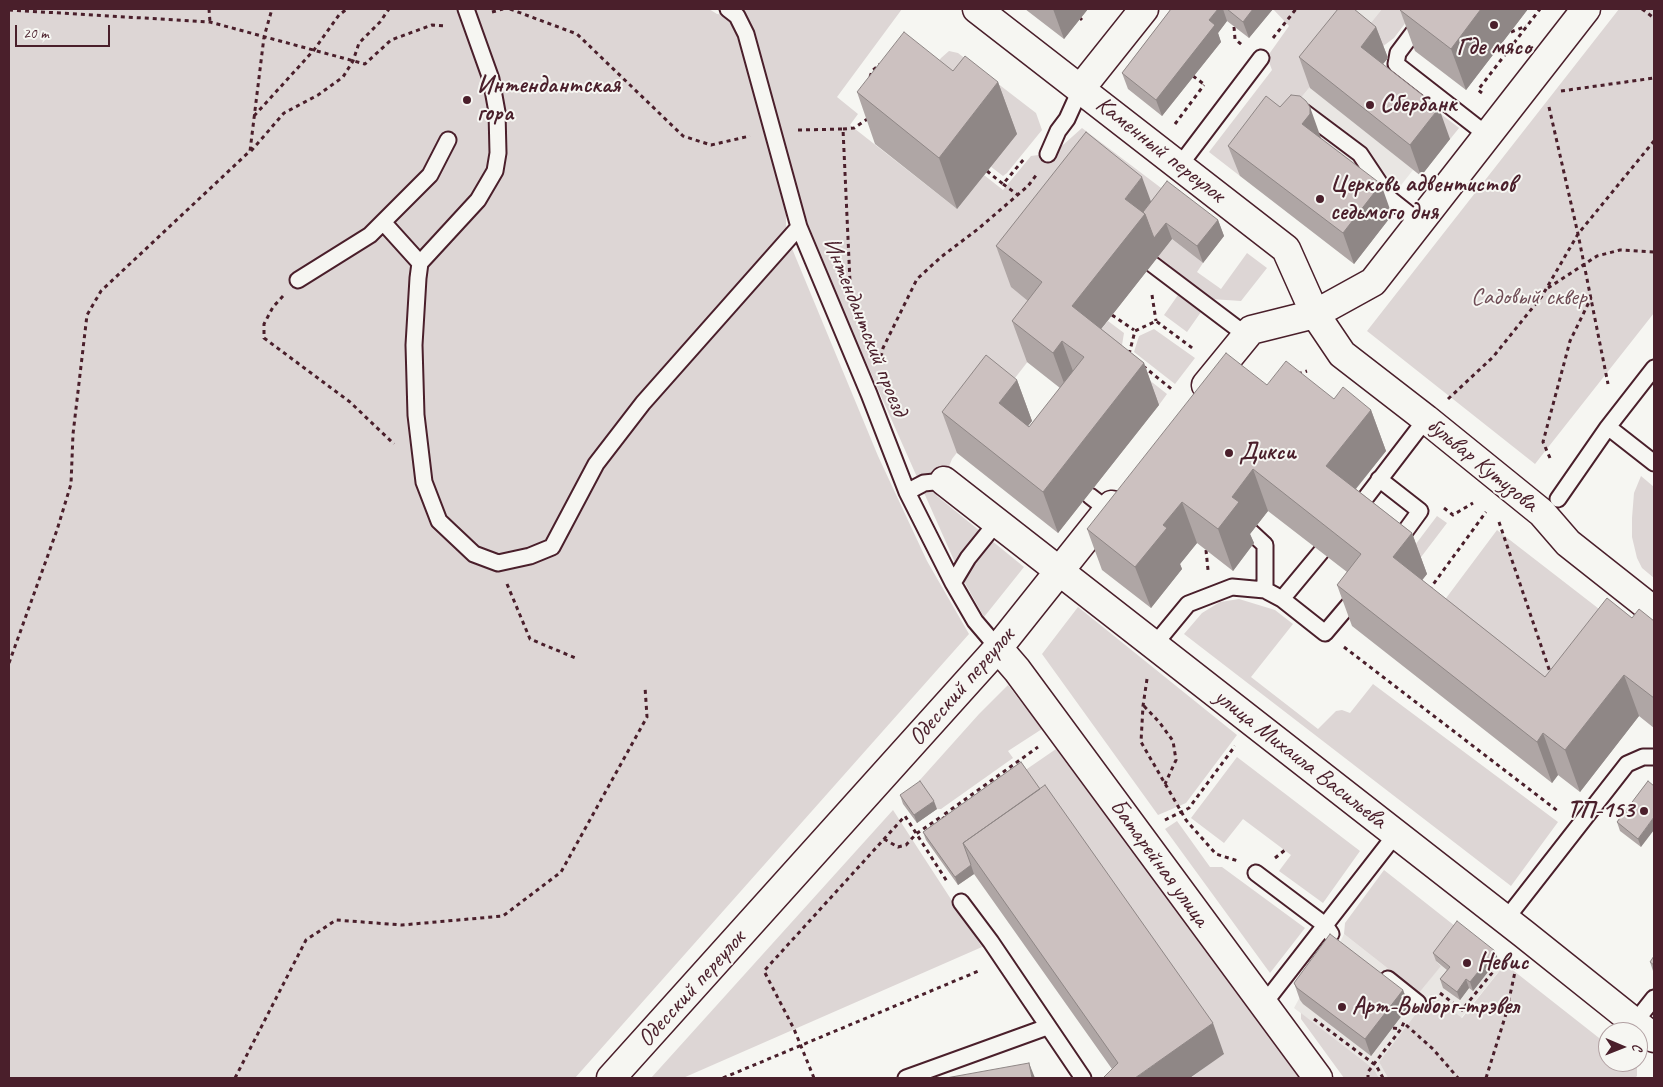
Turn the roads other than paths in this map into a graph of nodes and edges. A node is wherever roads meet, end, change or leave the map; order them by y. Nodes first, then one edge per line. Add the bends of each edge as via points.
1 (728, 9) edge
2 (977, 9) edge
3 (1144, 9) edge
4 (1431, 9) edge
5 (1586, 9) edge
6 (467, 13) edge
7 (1261, 58) road end
8 (1081, 88) junction
9 (1304, 112) edge
10 (1487, 136) junction
11 (448, 140) dead end
12 (1048, 154) road end
13 (1180, 165) junction
14 (383, 222) junction
15 (1419, 222) junction
16 (799, 227) junction
17 (420, 263) junction
18 (1152, 264) dead end
19 (298, 280) road end
20 (1315, 314) junction
21 (1246, 335) junction
22 (1654, 368) edge
23 (1182, 399) road end
24 (1436, 410) junction
25 (1608, 427) junction
26 (1654, 463) edge
27 (1379, 479) junction
28 (944, 481) joint
29 (1125, 489) edge
30 (907, 492) junction
31 (1550, 506) junction
32 (1352, 515) edge
33 (997, 522) junction
34 (1252, 532) dead end
35 (1394, 548) edge
36 (1322, 552) edge
37 (1060, 572) junction
38 (953, 583) junction
39 (1364, 586) edge
40 (1265, 590) junction
41 (1282, 598) junction
42 (1654, 611) edge
43 (1155, 644) junction
44 (998, 648) junction
45 (1654, 758) edge
46 (1396, 834) junction
47 (1256, 873) road end
48 (961, 902) road end
49 (1506, 919) junction
50 (1325, 925) junction
51 (1339, 941) edge
52 (1374, 968) edge
53 (1654, 998) edge
54 (1418, 1003) dead end
55 (1264, 1005) junction
56 (1635, 1022) edge
57 (1647, 1022) edge
58 (1047, 1027) junction
59 (612, 1078) edge
60 (906, 1078) edge
61 (1083, 1078) edge
62 (1318, 1078) edge

1 - 16 lane, Интендантский проезд via 737,16 746,34
2 - 8 street, Каменный переулок
3 - 8 street
4 - 10 lane via 1398,53 1396,64
5 - 10 street
6 - 17 lane via 491,80 497,112 495,171 478,200
7 - 13 lane
8 - 12 lane
8 - 13 street, Каменный переулок
9 - 15 lane via 1360,154 1390,198
10 - 15 street
11 - 14 lane via 430,175
13 - 20 street, Каменный переулок via 1286,249
14 - 17 lane
14 - 19 lane via 370,234
15 - 20 street via 1372,282
16 - 17 lane via 643,403 602,456 552,547 498,563 474,554 439,521 424,482 414,362
16 - 30 lane, Интендантский проезд
18 - 21 lane
20 - 21 street via 1251,330
20 - 24 street, бульвар Кутузова via 1342,354
21 - 23 street
22 - 25 lane
24 - 27 lane
24 - 31 street, бульвар Кутузова
25 - 26 lane
25 - 31 lane
27 - 32 lane
27 - 35 lane via 1420,511
28 - 30 lane via 924,483
28 - 33 street, улица Михаила Васильева
29 - 37 street, Одесский переулок via 1099,503
30 - 38 lane, Интендантский проезд
31 - 42 street, бульвар Кутузова via 1568,543
33 - 37 street, улица Михаила Васильева
33 - 38 lane
34 - 40 lane via 1265,546
36 - 41 lane
37 - 43 street, улица Михаила Васильева
37 - 44 street, Одесский переулок
38 - 44 lane, Интендантский проезд via 975,621
39 - 41 lane via 1325,633
40 - 41 lane
40 - 43 lane via 1232,587 1188,604
43 - 46 street, улица Михаила Васильева
44 - 55 street, Батарейная улица
44 - 59 street, Одесский переулок
45 - 49 lane via 1643,756 1627,764
46 - 49 street, улица Михаила Васильева
46 - 50 lane
47 - 50 lane
48 - 58 lane
49 - 56 street, улица Михаила Васильева
50 - 51 lane
50 - 55 lane
52 - 54 lane
53 - 57 lane
55 - 62 street, Батарейная улица
58 - 60 lane
58 - 61 lane

